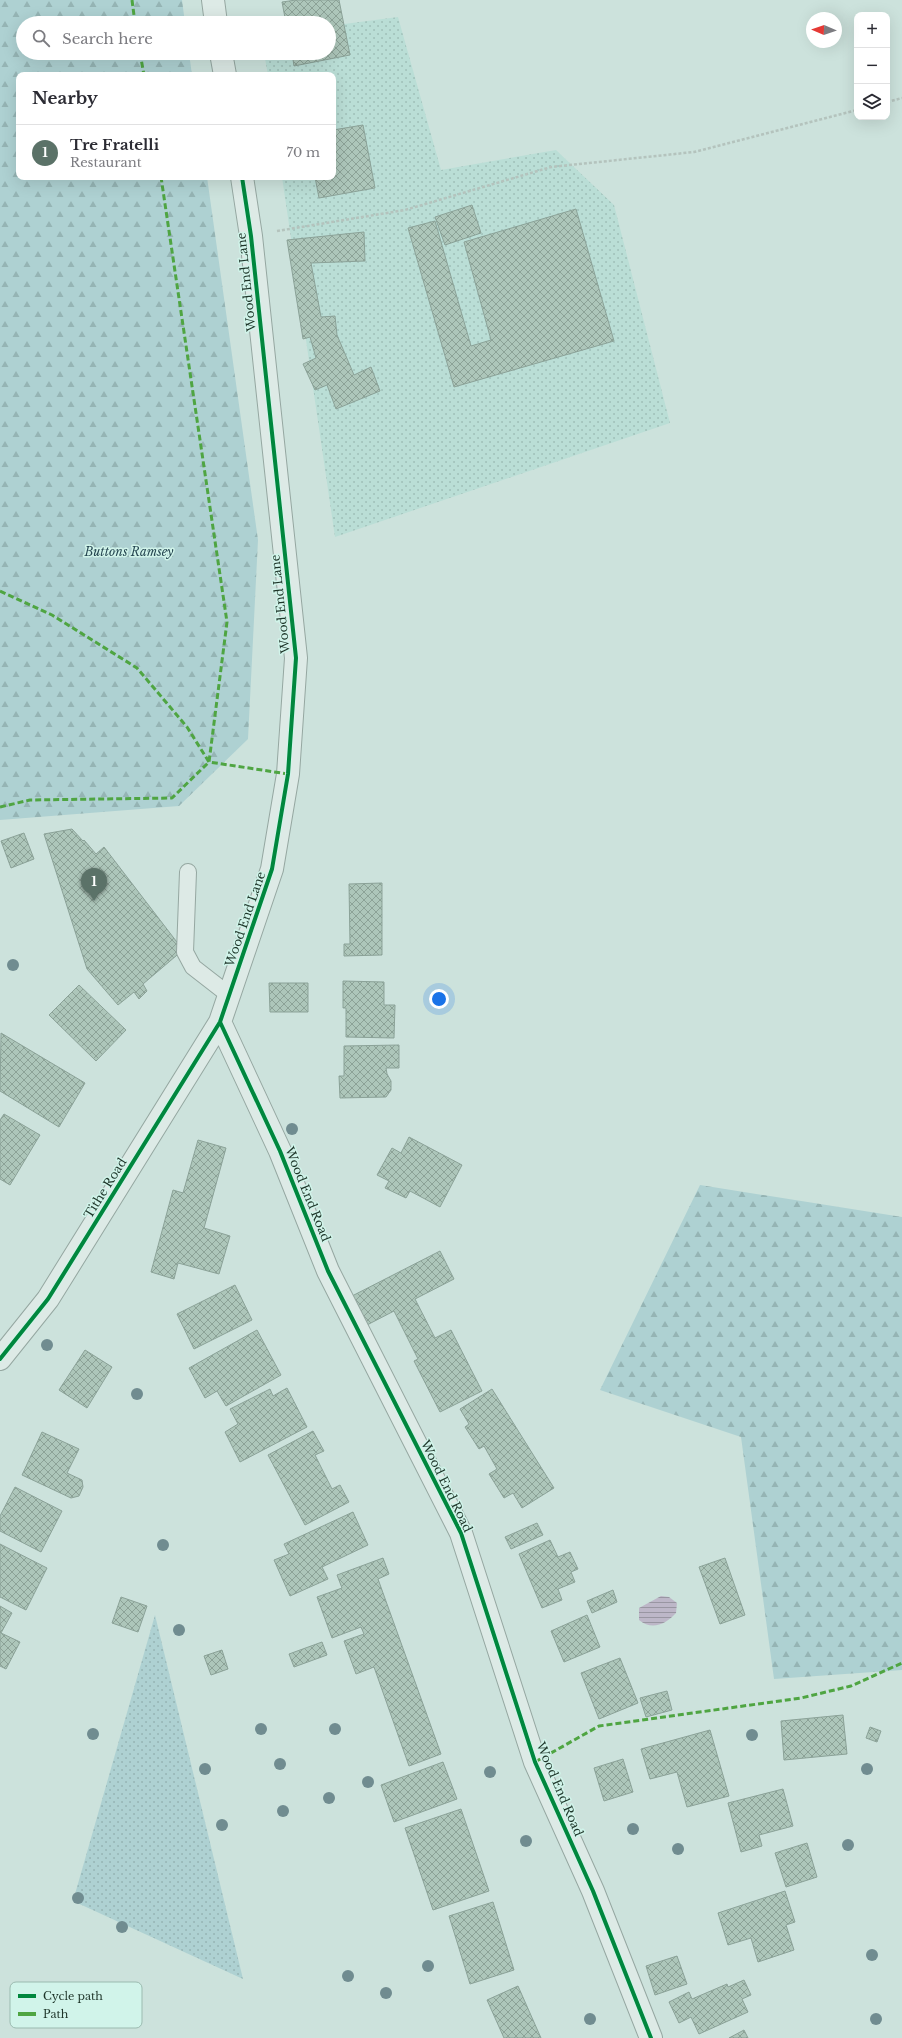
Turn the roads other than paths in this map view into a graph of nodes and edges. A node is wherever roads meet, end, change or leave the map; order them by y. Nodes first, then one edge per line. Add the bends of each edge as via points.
1 (213, 0) edge
2 (215, 16) edge
3 (222, 60) edge
4 (224, 72) edge
5 (242, 180) edge
6 (188, 872) dead end
7 (229, 995) junction
8 (220, 1022) junction
9 (0, 1359) edge
10 (651, 2038) edge

1 - 2 street
3 - 4 street
5 - 7 street, Wood End Lane via 251,236 296,658 288,774 272,869
6 - 7 lane via 185,952 193,967
7 - 8 street, Wood End Lane
8 - 9 street, Tithe Road via 48,1299
8 - 10 street, Wood End Road via 280,1151 328,1271 461,1533 536,1762 593,1891

